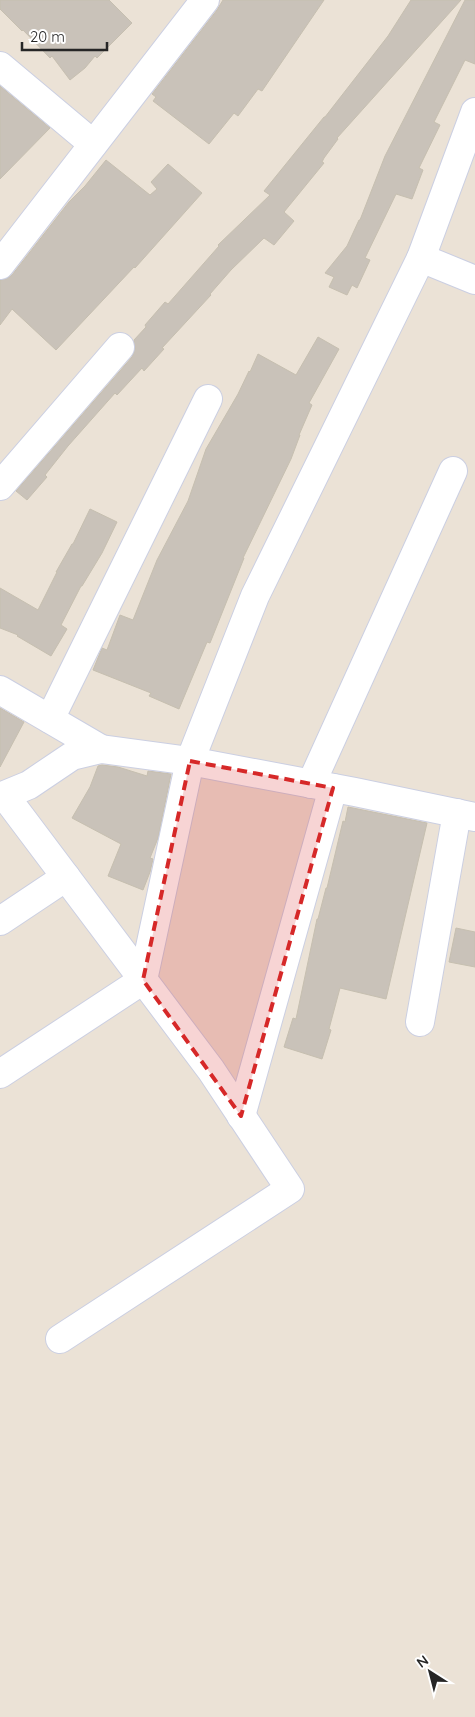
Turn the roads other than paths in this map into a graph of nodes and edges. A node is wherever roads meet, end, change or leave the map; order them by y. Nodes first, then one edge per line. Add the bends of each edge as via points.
1 (205, 0) edge
2 (0, 66) edge
3 (475, 112) edge
4 (93, 144) junction
5 (421, 258) junction
6 (0, 265) edge
7 (475, 280) edge
8 (120, 347) dead end
9 (208, 399) dead end
10 (453, 471) dead end
11 (0, 486) edge
12 (0, 690) edge
13 (50, 719) junction
14 (101, 750) junction
15 (190, 761) junction
16 (322, 786) junction
17 (3, 796) edge
18 (466, 815) edge
19 (66, 877) junction
20 (0, 921) edge
21 (143, 980) junction
22 (420, 1022) dead end
23 (0, 1074) edge
24 (241, 1116) junction
25 (60, 1339) dead end

1 - 4 street
2 - 4 street
3 - 5 street
4 - 6 street
5 - 7 street
5 - 15 street via 255,596
8 - 11 street
9 - 13 street
10 - 16 street
12 - 13 street
13 - 14 street
14 - 15 street
14 - 17 street via 72,756 30,785
15 - 16 street
15 - 21 street
16 - 18 street
16 - 24 street
17 - 19 street
18 - 22 street
19 - 20 street
19 - 21 street
21 - 23 street
21 - 24 street via 211,1070
24 - 25 street via 290,1189

